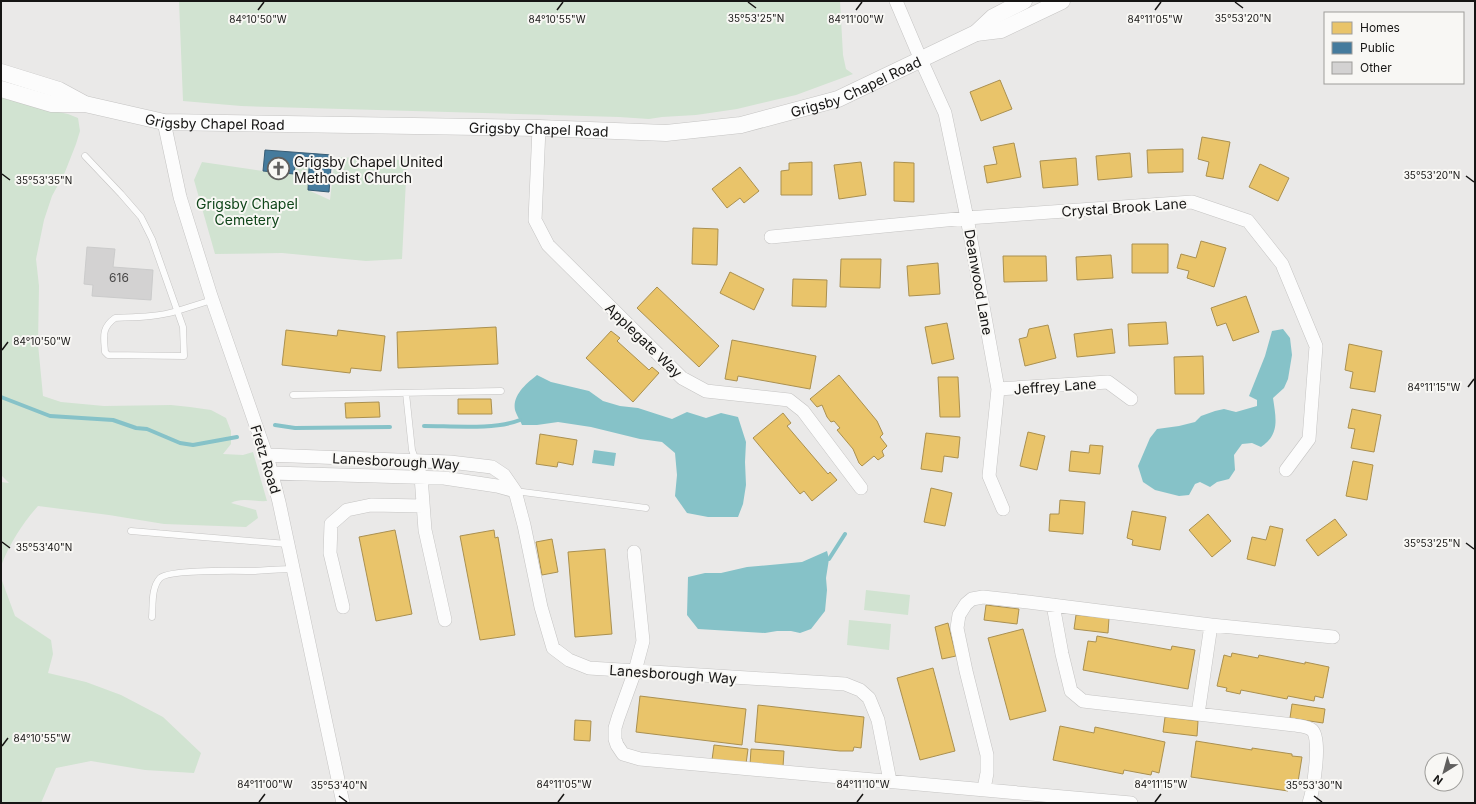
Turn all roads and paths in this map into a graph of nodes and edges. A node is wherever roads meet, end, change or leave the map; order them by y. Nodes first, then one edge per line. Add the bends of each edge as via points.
1 (896, 1) edge
2 (1024, 1) edge
3 (1062, 1) edge
4 (976, 33) junction
5 (921, 60) junction
6 (1, 72) edge
7 (1, 89) edge
8 (85, 104) junction
9 (164, 122) junction
10 (539, 128) junction
11 (85, 156) dead end
12 (967, 218) junction
13 (771, 237) dead end
14 (212, 300) junction
15 (177, 311) junction
16 (998, 389) junction
17 (501, 391) dead end
18 (406, 393) junction
19 (293, 395) dead end
20 (1131, 399) dead end
21 (267, 455) junction
22 (341, 458) junction
23 (416, 461) junction
24 (1286, 470) dead end
25 (272, 473) junction
26 (341, 475) junction
27 (421, 476) junction
28 (861, 488) dead end
29 (515, 491) junction
30 (423, 506) junction
31 (646, 508) dead end
32 (1003, 509) dead end
33 (131, 532) dead end
34 (287, 544) junction
35 (634, 552) dead end
36 (292, 568) junction
37 (1053, 605) junction
38 (343, 607) dead end
39 (152, 617) dead end
40 (445, 620) dead end
41 (1211, 625) junction
42 (1333, 637) dead end
43 (635, 671) junction
44 (1198, 714) junction
45 (890, 782) junction
46 (984, 789) junction
47 (343, 803) edge
48 (1131, 803) edge
49 (1308, 803) edge

1 - 5 street, Deanwood Lane
2 - 4 street, Grigsby Chapel Road via 993,17
3 - 4 street, Grigsby Chapel Road via 1001,30
4 - 5 street, Grigsby Chapel Road
5 - 10 street, Grigsby Chapel Road via 838,98 741,125 666,132
5 - 12 street, Deanwood Lane via 945,113
6 - 8 street, Grigsby Chapel Road via 59,90
7 - 8 street, Grigsby Chapel Road via 52,104
8 - 9 street, Grigsby Chapel Road
9 - 10 street, Grigsby Chapel Road
9 - 14 street, Fretz Road via 180,197
10 - 28 street, Applegate Way via 535,220 548,245 682,378 706,391 789,400 803,410
11 - 15 lane via 141,217 152,239
12 - 13 street, Crystal Brook Lane
12 - 16 street, Deanwood Lane
12 - 24 street, Crystal Brook Lane via 1192,202 1248,221 1282,264 1316,346 1309,439
14 - 15 lane
14 - 21 street, Fretz Road
15 - 15 lane via 160,316 115,318 105,328 105,352 108,355 184,356 183,327
16 - 20 street, Jeffrey Lane via 1108,382
16 - 32 street, Deanwood Lane via 989,476
17 - 18 lane
18 - 19 lane
18 - 23 lane via 412,450
21 - 22 street, Lanesborough Way
21 - 25 street, Fretz Road
22 - 23 street, Lanesborough Way
22 - 26 street
23 - 27 street
23 - 29 street, Lanesborough Way via 492,467 504,475
25 - 26 street, Lanesborough Way
25 - 34 street, Fretz Road
26 - 27 street, Lanesborough Way
27 - 29 street, Lanesborough Way via 497,486
27 - 30 street
29 - 31 lane
29 - 43 street, Lanesborough Way via 524,522 541,608 553,648 570,660 589,668
30 - 38 street via 371,505 347,510 331,524 330,553
30 - 40 street via 425,530
33 - 34 lane
34 - 36 street, Fretz Road
35 - 43 street via 643,641
36 - 39 lane via 165,575 160,578 155,588
36 - 47 street, Fretz Road
37 - 41 street
37 - 44 street via 1071,691 1082,701
37 - 46 street via 983,597 972,599 959,615 957,628 986,755
41 - 42 street
41 - 44 street
43 - 45 street, Lanesborough Way via 845,684 860,690 869,698 878,720
43 - 45 street via 615,728 617,745 623,754 640,759
44 - 49 street via 1294,725 1312,730 1317,747 1312,792
45 - 46 street
46 - 48 street

